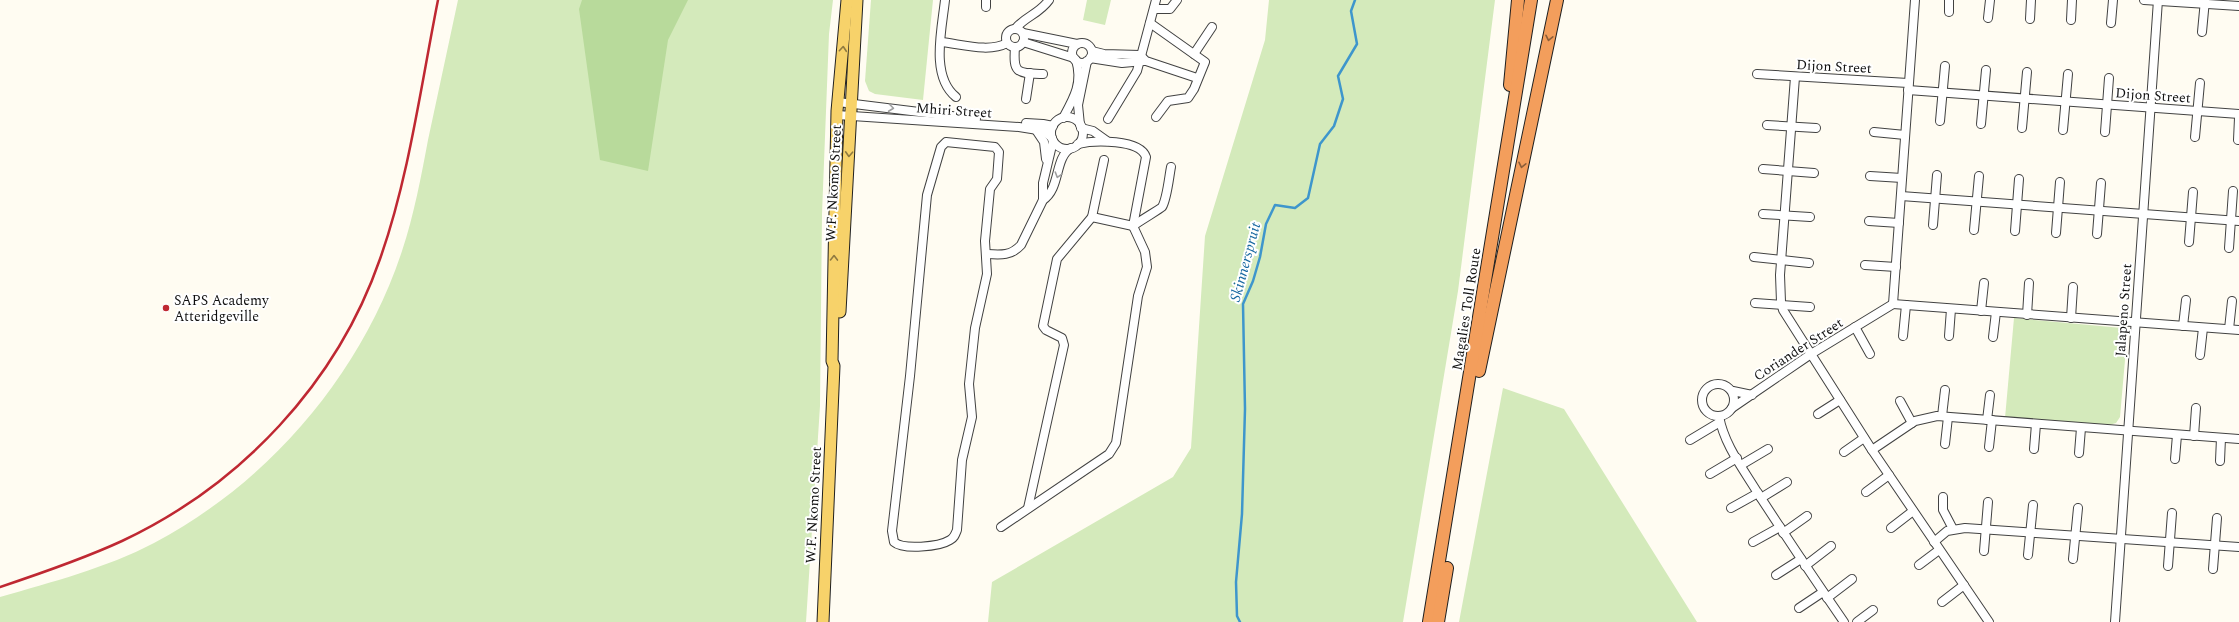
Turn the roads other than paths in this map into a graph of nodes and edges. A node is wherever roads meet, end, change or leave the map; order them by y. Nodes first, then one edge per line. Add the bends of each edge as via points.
1 (847, 0) edge
2 (857, 0) edge
3 (945, 0) edge
4 (1049, 0) edge
5 (1156, 0) edge
6 (1177, 0) edge
7 (1518, 0) edge
8 (1532, 0) edge
9 (1540, 0) edge
10 (1557, 0) edge
11 (1915, 0) edge
12 (1949, 0) edge
13 (1990, 0) edge
14 (2031, 0) edge
15 (2072, 0) edge
16 (2113, 0) edge
17 (2144, 0) edge
18 (2158, 0) edge
19 (2205, 2) edge
20 (2239, 6) edge
21 (1154, 9) junction
22 (1948, 12) dead end
23 (1988, 18) dead end
24 (2030, 18) dead end
25 (2071, 20) dead end
26 (1150, 23) junction
27 (2112, 23) dead end
28 (1212, 27) dead end
29 (1020, 31) junction
30 (2202, 32) dead end
31 (1052, 39) junction
32 (941, 42) junction
33 (1023, 42) junction
34 (1007, 43) junction
35 (1077, 44) junction
36 (1015, 47) junction
37 (1049, 50) junction
38 (1194, 54) junction
39 (1090, 57) junction
40 (1075, 59) junction
41 (1142, 59) junction
42 (1945, 66) dead end
43 (1986, 70) dead end
44 (2027, 72) dead end
45 (1030, 73) junction
46 (1043, 74) dead end
47 (1757, 74) dead end
48 (2068, 74) dead end
49 (1795, 77) junction
50 (1197, 78) junction
51 (2109, 78) dead end
52 (2200, 83) dead end
53 (1908, 87) junction
54 (1942, 93) junction
55 (1984, 96) junction
56 (956, 97) dead end
57 (1026, 99) dead end
58 (2025, 99) junction
59 (838, 102) junction
60 (2065, 102) junction
61 (852, 103) junction
62 (2107, 104) junction
63 (2151, 108) junction
64 (2197, 111) junction
65 (2239, 114) edge
66 (837, 115) junction
67 (851, 116) junction
68 (1156, 117) dead end
69 (1063, 118) junction
70 (2239, 118) edge
71 (1108, 119) dead end
72 (1940, 121) dead end
73 (1981, 124) dead end
74 (1767, 125) dead end
75 (1053, 126) junction
76 (1081, 126) junction
77 (1793, 127) junction
78 (1816, 128) dead end
79 (2022, 128) dead end
80 (1036, 130) junction
81 (2063, 130) dead end
82 (1874, 132) dead end
83 (2105, 132) dead end
84 (1905, 135) junction
85 (2195, 137) dead end
86 (1052, 140) junction
87 (2238, 140) dead end
88 (1108, 141) junction
89 (1075, 146) junction
90 (1104, 160) dead end
91 (1171, 167) dead end
92 (1046, 169) junction
93 (1763, 169) dead end
94 (1789, 171) junction
95 (1814, 173) dead end
96 (1937, 175) dead end
97 (1870, 176) dead end
98 (1979, 176) dead end
99 (1902, 178) junction
100 (2019, 179) dead end
101 (2060, 182) dead end
102 (2101, 183) dead end
103 (2233, 191) dead end
104 (2193, 192) dead end
105 (1901, 196) junction
106 (1934, 198) junction
107 (1043, 200) junction
108 (1976, 202) junction
109 (2017, 205) junction
110 (2058, 208) junction
111 (2099, 211) junction
112 (1763, 214) dead end
113 (2142, 214) junction
114 (1785, 216) junction
115 (1092, 217) junction
116 (1810, 217) dead end
117 (2191, 218) junction
118 (1869, 221) dead end
119 (2235, 221) edge
120 (1899, 223) junction
121 (1933, 225) dead end
122 (1133, 226) junction
123 (1974, 230) dead end
124 (2015, 231) dead end
125 (2056, 233) dead end
126 (2097, 234) dead end
127 (2189, 242) dead end
128 (2229, 248) dead end
129 (986, 254) junction
130 (1754, 257) dead end
131 (1782, 260) junction
132 (1808, 263) dead end
133 (1865, 265) dead end
134 (1896, 267) junction
135 (1984, 283) dead end
136 (2029, 283) dead end
137 (2073, 287) dead end
138 (2186, 300) dead end
139 (2232, 301) dead end
140 (1755, 303) dead end
141 (1893, 304) junction
142 (1782, 305) junction
143 (1906, 305) junction
144 (1810, 307) dead end
145 (1951, 309) junction
146 (1982, 311) junction
147 (1996, 312) junction
148 (2027, 315) junction
149 (2071, 318) junction
150 (2135, 323) junction
151 (2183, 326) junction
152 (1855, 327) junction
153 (2202, 328) junction
154 (2229, 329) junction
155 (2239, 330) edge
156 (1903, 336) dead end
157 (1949, 336) dead end
158 (1993, 336) dead end
159 (1811, 354) junction
160 (1870, 354) dead end
161 (2200, 355) dead end
162 (834, 366) junction
163 (1476, 371) junction
164 (1945, 390) dead end
165 (1733, 391) junction
166 (1752, 395) junction
167 (1990, 395) dead end
168 (1840, 400) junction
169 (1900, 401) dead end
170 (1732, 408) junction
171 (2196, 408) dead end
172 (1818, 414) dead end
173 (1945, 416) junction
174 (1720, 419) junction
175 (1989, 420) junction
176 (1912, 423) junction
177 (2036, 424) junction
178 (2081, 428) junction
179 (2128, 432) junction
180 (2177, 435) junction
181 (2194, 436) junction
182 (1864, 438) junction
183 (2221, 438) junction
184 (2239, 439) edge
185 (1690, 440) dead end
186 (1945, 444) dead end
187 (1989, 447) dead end
188 (1768, 449) dead end
189 (2034, 449) dead end
190 (1872, 450) junction
191 (1844, 452) dead end
192 (2079, 453) dead end
193 (2175, 459) dead end
194 (2220, 461) dead end
195 (1739, 462) junction
196 (1710, 474) dead end
197 (1889, 475) junction
198 (1787, 482) dead end
199 (1866, 492) dead end
200 (1760, 495) junction
201 (1943, 497) dead end
202 (1988, 502) dead end
203 (2034, 505) dead end
204 (1028, 508) junction
205 (1732, 508) dead end
206 (2078, 508) dead end
207 (1913, 511) junction
208 (2172, 513) dead end
209 (1807, 516) dead end
210 (2217, 518) dead end
211 (1002, 527) dead end
212 (1891, 528) dead end
213 (1953, 529) junction
214 (1985, 529) junction
215 (1781, 530) junction
216 (2030, 532) junction
217 (2075, 536) junction
218 (2120, 539) junction
219 (1753, 542) dead end
220 (1934, 542) junction
221 (2170, 542) junction
222 (2215, 545) junction
223 (1831, 546) dead end
224 (2239, 547) edge
225 (1939, 550) junction
226 (1984, 551) dead end
227 (2028, 555) dead end
228 (2074, 559) dead end
229 (1803, 562) junction
230 (1919, 565) dead end
231 (2168, 566) dead end
232 (2213, 569) dead end
233 (1776, 575) dead end
234 (1852, 579) dead end
235 (1964, 586) junction
236 (1825, 595) junction
237 (1942, 602) dead end
238 (1799, 608) dead end
239 (1873, 610) dead end
240 (822, 622) edge
241 (1429, 622) edge
242 (1438, 622) edge
243 (1844, 622) edge
244 (1857, 622) edge
245 (1989, 622) edge
246 (2115, 622) edge

59 -> 1 main road, W.F. Nkomo Street
2 - 61 main road, W.F. Nkomo Street
3 - 32 street
4 - 29 street via 1037,13 1023,20
5 - 21 street
6 - 21 street via 1170,9
7 - 163 highway
8 - 163 highway, Magalies Toll Route
9 - 163 highway, Magalies Toll Route
10 -> 163 highway
11 - 53 street
12 - 22 street
13 - 23 street
14 - 24 street
15 - 25 street
16 - 27 street
17 - 18 street
18 - 19 street
18 - 63 street, Jalapeno Street
19 - 20 street
19 - 30 street
21 - 26 street
26 - 38 street
26 - 41 street
28 - 38 street
29 - 31 street
29 - 33 street
29 - 34 street via 1010,29 1006,34
31 - 35 street
31 - 37 street
32 - 34 street via 991,47 1000,47
32 - 56 street via 942,75 945,85
33 - 36 street
33 - 37 street
34 - 36 street
35 - 39 street via 1086,44
35 - 40 street via 1073,49
36 - 45 street via 1016,70
37 - 40 street
38 - 50 street via 1205,62
39 - 40 street via 1081,62
39 - 41 street
39 - 76 street via 1078,105
40 - 69 street via 1080,79
41 - 50 street
41 - 71 street
42 - 54 street
43 - 55 street
44 - 58 street
45 - 46 street
45 - 57 street
47 - 49 street, Dijon Street
48 - 60 street
49 - 53 street, Dijon Street
49 - 77 street
50 - 68 street via 1188,98 1168,101
51 - 62 street, Dijon Street
52 - 64 street, Dijon Street
53 - 54 street, Dijon Street
53 - 84 street
54 - 55 street, Dijon Street
54 - 72 street
55 - 58 street, Dijon Street
55 - 73 street
58 - 60 street, Dijon Street
58 - 79 street
59 - 61 street, Mhiri Street
59 - 66 main road, W.F. Nkomo Street
60 - 62 street, Dijon Street
60 - 81 street
61 - 67 main road, W.F. Nkomo Street
61 -> 75 street, Mhiri Street
62 - 63 street, Dijon Street
62 - 83 street, Dijon Street
63 - 64 street, Dijon Street
63 - 113 street, Jalapeno Street
64 - 65 street, Dijon Street
64 - 85 street, Dijon Street
66 - 67 street, Mhiri Street
162 -> 66 main road, W.F. Nkomo Street via 832,361
67 - 80 street, Mhiri Street via 973,123
67 -> 162 main road, W.F. Nkomo Street via 839,342
69 - 75 street
69 - 76 street via 1073,118
70 - 87 street
74 - 77 street
75 - 86 street
76 - 88 street
76 - 89 street via 1082,136
77 - 78 street
77 - 94 street
80 - 86 street, Mhiri Street via 1046,132
80 - 92 street via 1047,149
82 - 84 street
84 - 99 street
86 - 89 street via 1063,148
86 - 92 street
88 - 89 street via 1090,141
88 - 122 street via 1138,148 1146,157
89 -> 107 street via 1063,157 1053,190
90 - 115 street
91 - 122 street via 1162,206
92 - 107 street
93 - 94 street
94 - 95 street
94 - 114 street
96 - 106 street
97 - 99 street
98 - 108 street
99 - 105 street
100 - 109 street
101 - 110 street
102 - 111 street
103 - 119 street
104 - 117 street
105 - 106 street
105 - 120 street
106 - 108 street
106 - 121 street
107 - 129 street via 1016,251 1009,254
108 - 109 street
108 - 123 street
109 - 110 street
109 - 124 street
110 - 111 street
110 - 125 street
111 - 113 street
111 - 126 street
112 - 114 street
113 - 117 street
113 - 150 street, Jalapeno Street
114 - 116 street
114 - 131 street
115 - 122 street
115 - 204 street via 1058,259 1043,326 1062,338 1064,345
117 - 119 street
117 - 127 street
118 - 120 street
119 - 128 street
120 - 134 street
122 - 204 street via 1145,252 1147,267 1138,296 1116,443 1109,454
129 - 129 street via 987,274 975,328 970,373 972,417 962,460 955,536 946,542 909,548 898,546 894,542 892,531 927,194 942,147 946,142 995,147 999,152 997,179 990,189
130 - 131 street
131 - 132 street
131 - 142 street
133 - 134 street
134 - 141 street
135 - 146 street
136 - 148 street
137 - 149 street
138 - 151 street
139 - 154 street
140 - 142 street
141 - 143 street
141 - 152 street, Coriander Street
142 - 144 street
142 - 159 street
143 - 145 street
143 - 156 street
145 - 146 street
145 - 157 street
146 - 147 street
147 - 148 street
147 - 158 street
148 - 149 street
149 - 150 street
150 - 151 street
150 - 179 street, Jalapeno Street
151 - 153 street
152 - 159 street, Coriander Street
152 - 160 street, Coriander Street
153 - 154 street
153 - 161 street
154 - 155 street
159 - 166 street, Coriander Street
159 - 168 street
162 - 240 main road, W.F. Nkomo Street
163 - 241 highway, Magalies Toll Route
163 - 242 highway, Magalies Toll Route
164 - 173 street
165 - 166 street, Coriander Street
165 - 170 street
165 - 174 street via 1723,384 1715,384 1707,388 1702,395 1702,405 1706,412
166 - 170 street
167 - 175 street
168 - 172 street
168 - 182 street
169 - 176 street
170 - 174 street
171 - 181 street
173 - 175 street
173 - 176 street via 1926,417
173 - 186 street
174 - 185 street
174 - 195 street via 1722,432
175 - 177 street
175 - 187 street
176 - 190 street
177 - 178 street
177 - 189 street
178 - 179 street
178 - 192 street
179 - 180 street
179 - 218 street, Jalapeno Street
180 - 181 street
180 - 193 street
181 - 183 street
182 - 190 street
182 - 191 street
183 - 184 street
183 - 194 street
188 - 195 street
190 - 197 street
195 - 196 street
195 - 200 street
197 - 199 street
197 - 207 street
198 - 200 street
200 - 205 street
200 - 215 street
201 - 213 street via 1943,510
202 - 214 street
203 - 216 street
204 - 211 street
206 - 217 street
207 - 212 street
207 - 220 street
208 - 221 street
209 - 215 street
210 - 222 street
213 - 214 street
213 - 220 street
214 - 216 street
214 - 226 street
215 - 219 street
215 - 229 street
216 - 217 street
216 - 227 street
217 - 218 street
217 - 228 street
218 - 221 street
218 - 246 street, Jalapeno Street
220 - 225 street
221 - 222 street
221 - 231 street
222 - 224 street
222 - 232 street
223 - 229 street
225 - 230 street
225 - 235 street
229 - 233 street
229 - 236 street
234 - 236 street
235 - 237 street
235 - 245 street
236 - 238 street
236 - 243 street
239 - 244 street

